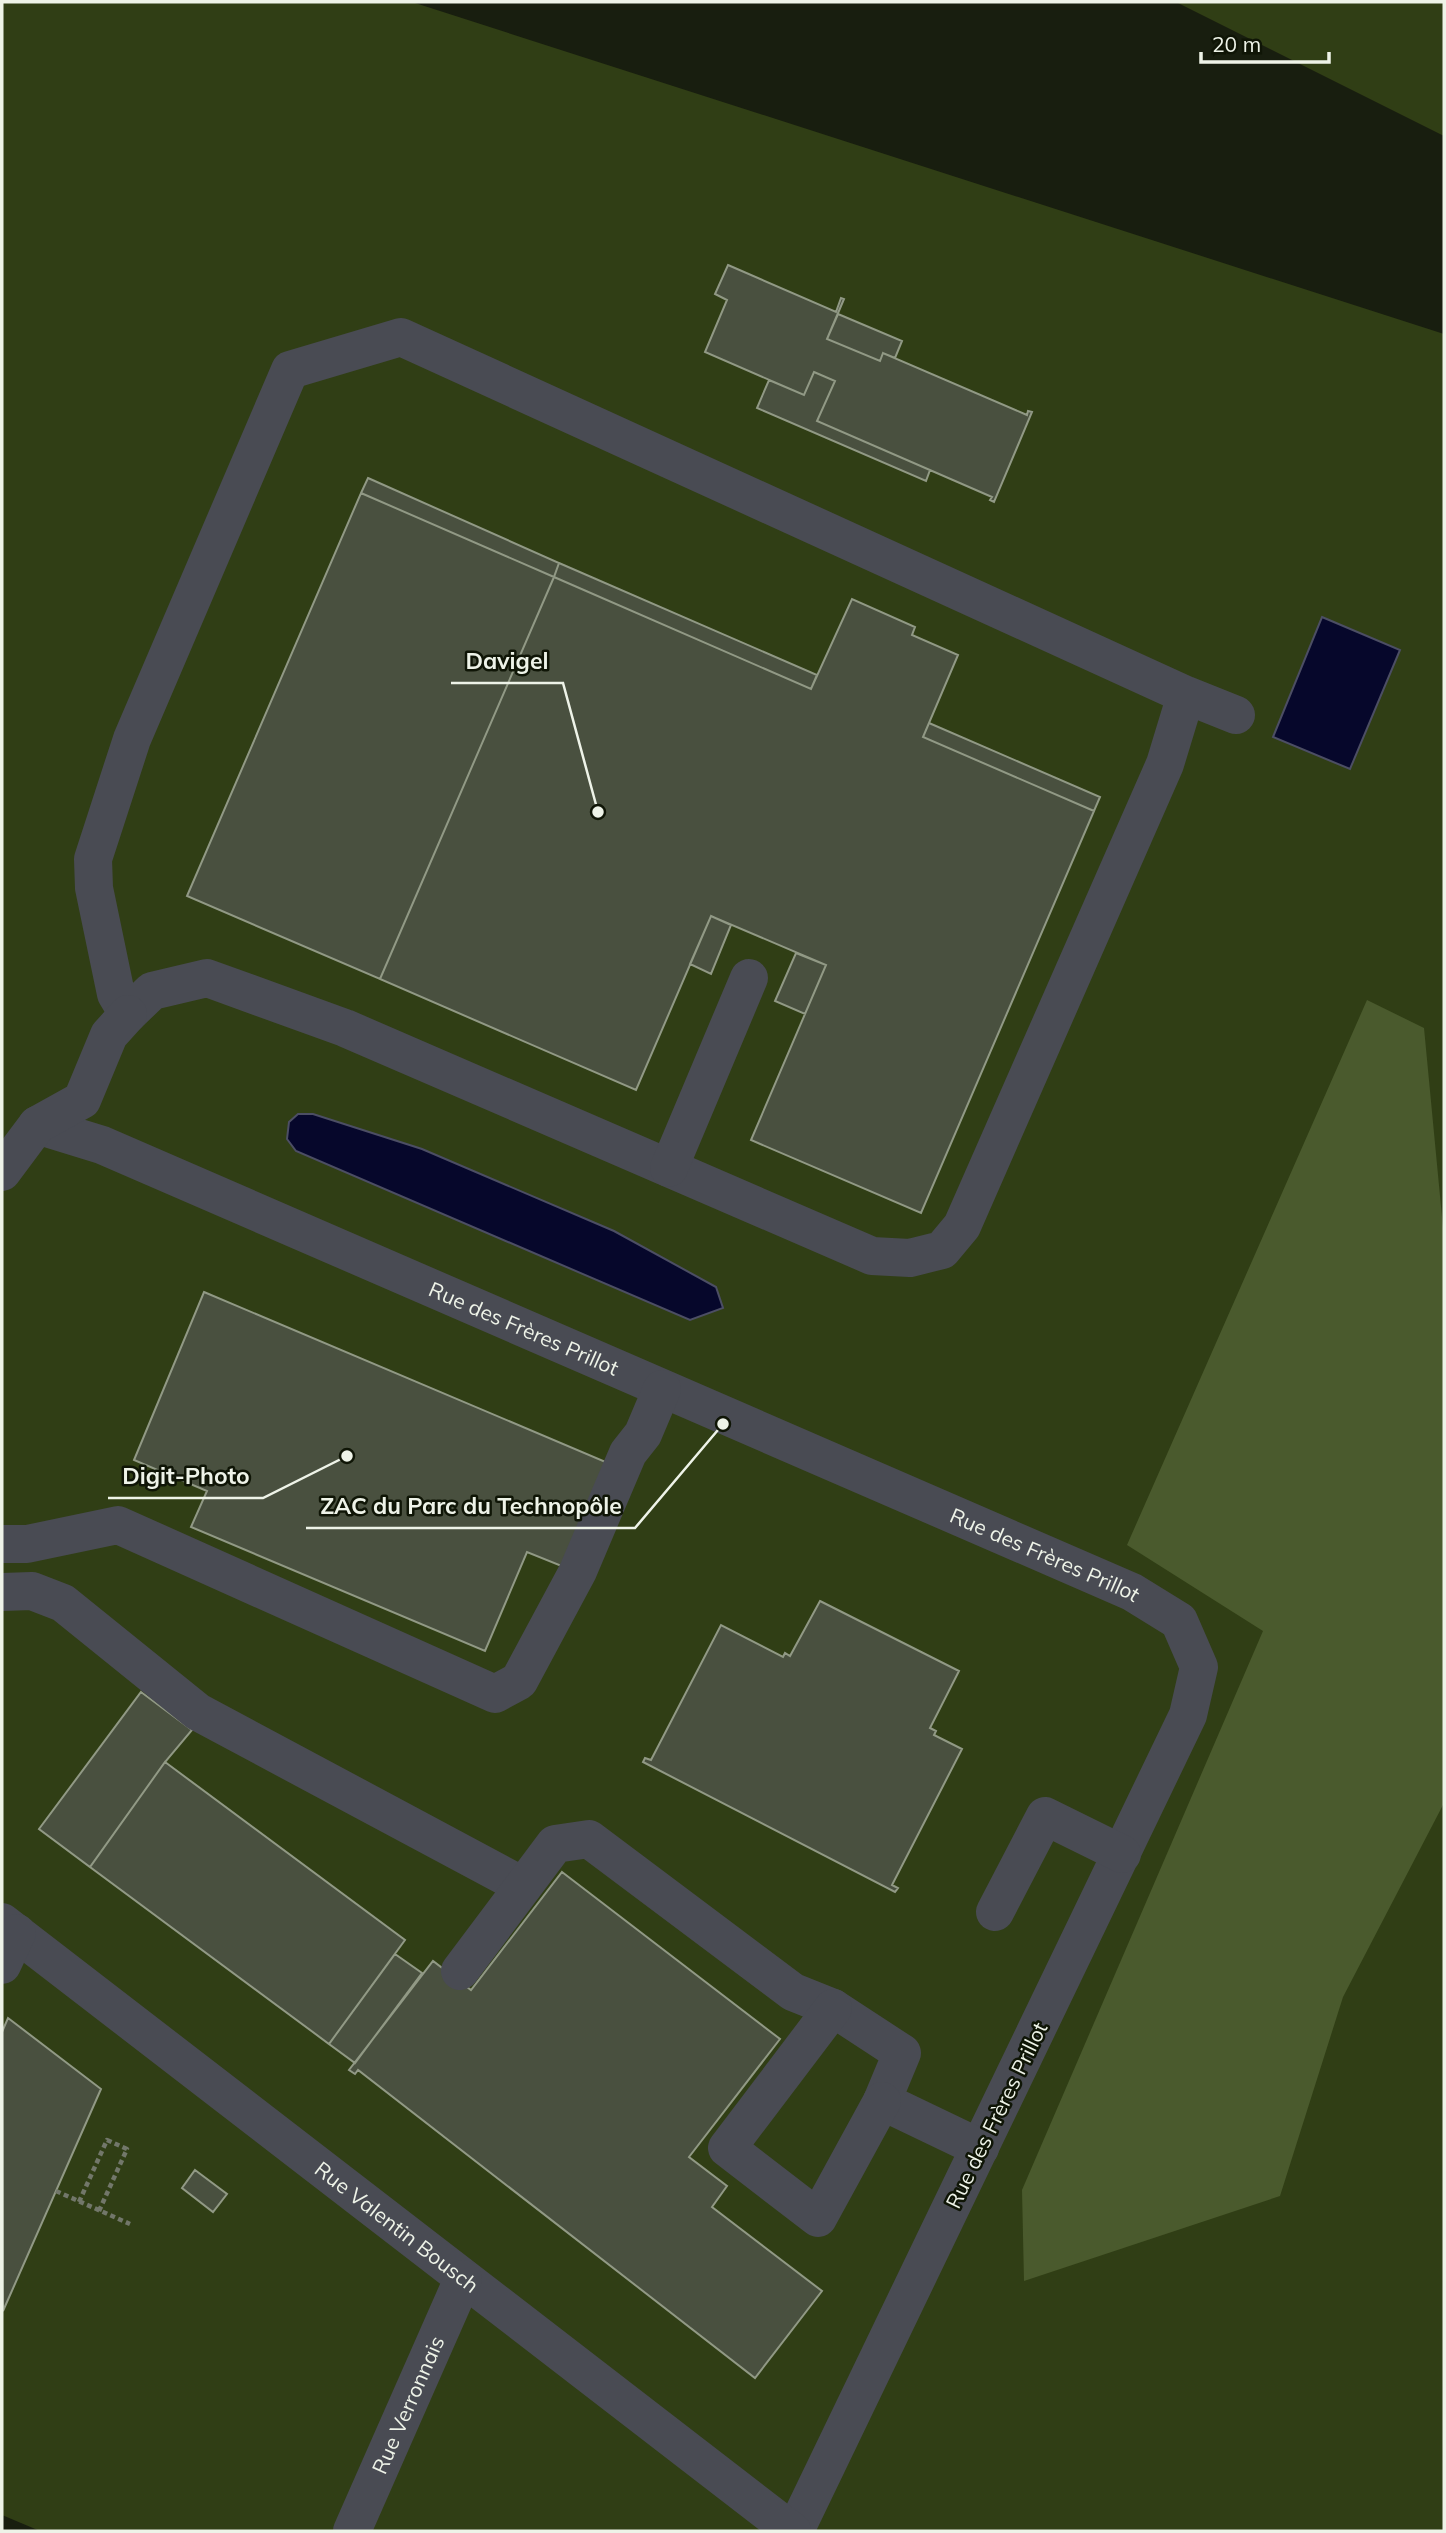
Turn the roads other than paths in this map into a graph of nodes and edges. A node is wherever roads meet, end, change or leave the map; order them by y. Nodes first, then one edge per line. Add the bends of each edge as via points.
1 (1186, 695) junction
2 (1236, 715) dead end
3 (749, 978) dead end
4 (128, 1014) junction
5 (37, 1125) junction
6 (669, 1168) junction
7 (2, 1172) edge
8 (662, 1389) junction
9 (2, 1544) edge
10 (2, 1592) edge
11 (1122, 1854) junction
12 (523, 1886) junction
13 (995, 1912) dead end
14 (7, 1940) edge
15 (460, 1970) dead end
16 (833, 2008) junction
17 (882, 2101) junction
18 (980, 2148) junction
19 (463, 2279) junction
20 (352, 2531) edge
21 (793, 2531) edge

1 - 2 street
1 - 4 street via 401,337 290,370 132,739 93,859 94,888 116,995
1 - 6 street via 1165,764 962,1226 942,1250 910,1258 872,1256
3 - 6 street
4 - 5 street via 109,1035 82,1100
4 - 6 street via 152,990 207,978 345,1028
5 - 7 street
5 - 8 street, Rue des Frères Prillot via 102,1145
8 - 9 street via 643,1434 628,1453 578,1571 519,1681 495,1694 118,1525 27,1544
8 - 11 street, Rue des Frères Prillot via 1132,1592 1179,1621 1199,1667 1188,1715
10 - 12 street via 32,1591 63,1604 198,1712
11 - 13 street via 1045,1816
11 - 18 street, Rue des Frères Prillot
12 - 15 street
12 - 16 street via 555,1844 589,1839 793,1992
14 - 19 street, Rue Valentin Bousch
16 - 17 street via 902,2053
16 - 17 street via 727,2148 818,2218
17 - 18 street
18 - 21 street, Rue des Frères Prillot
19 - 20 street, Rue Verronnais
19 - 21 street, Rue Valentin Bousch

